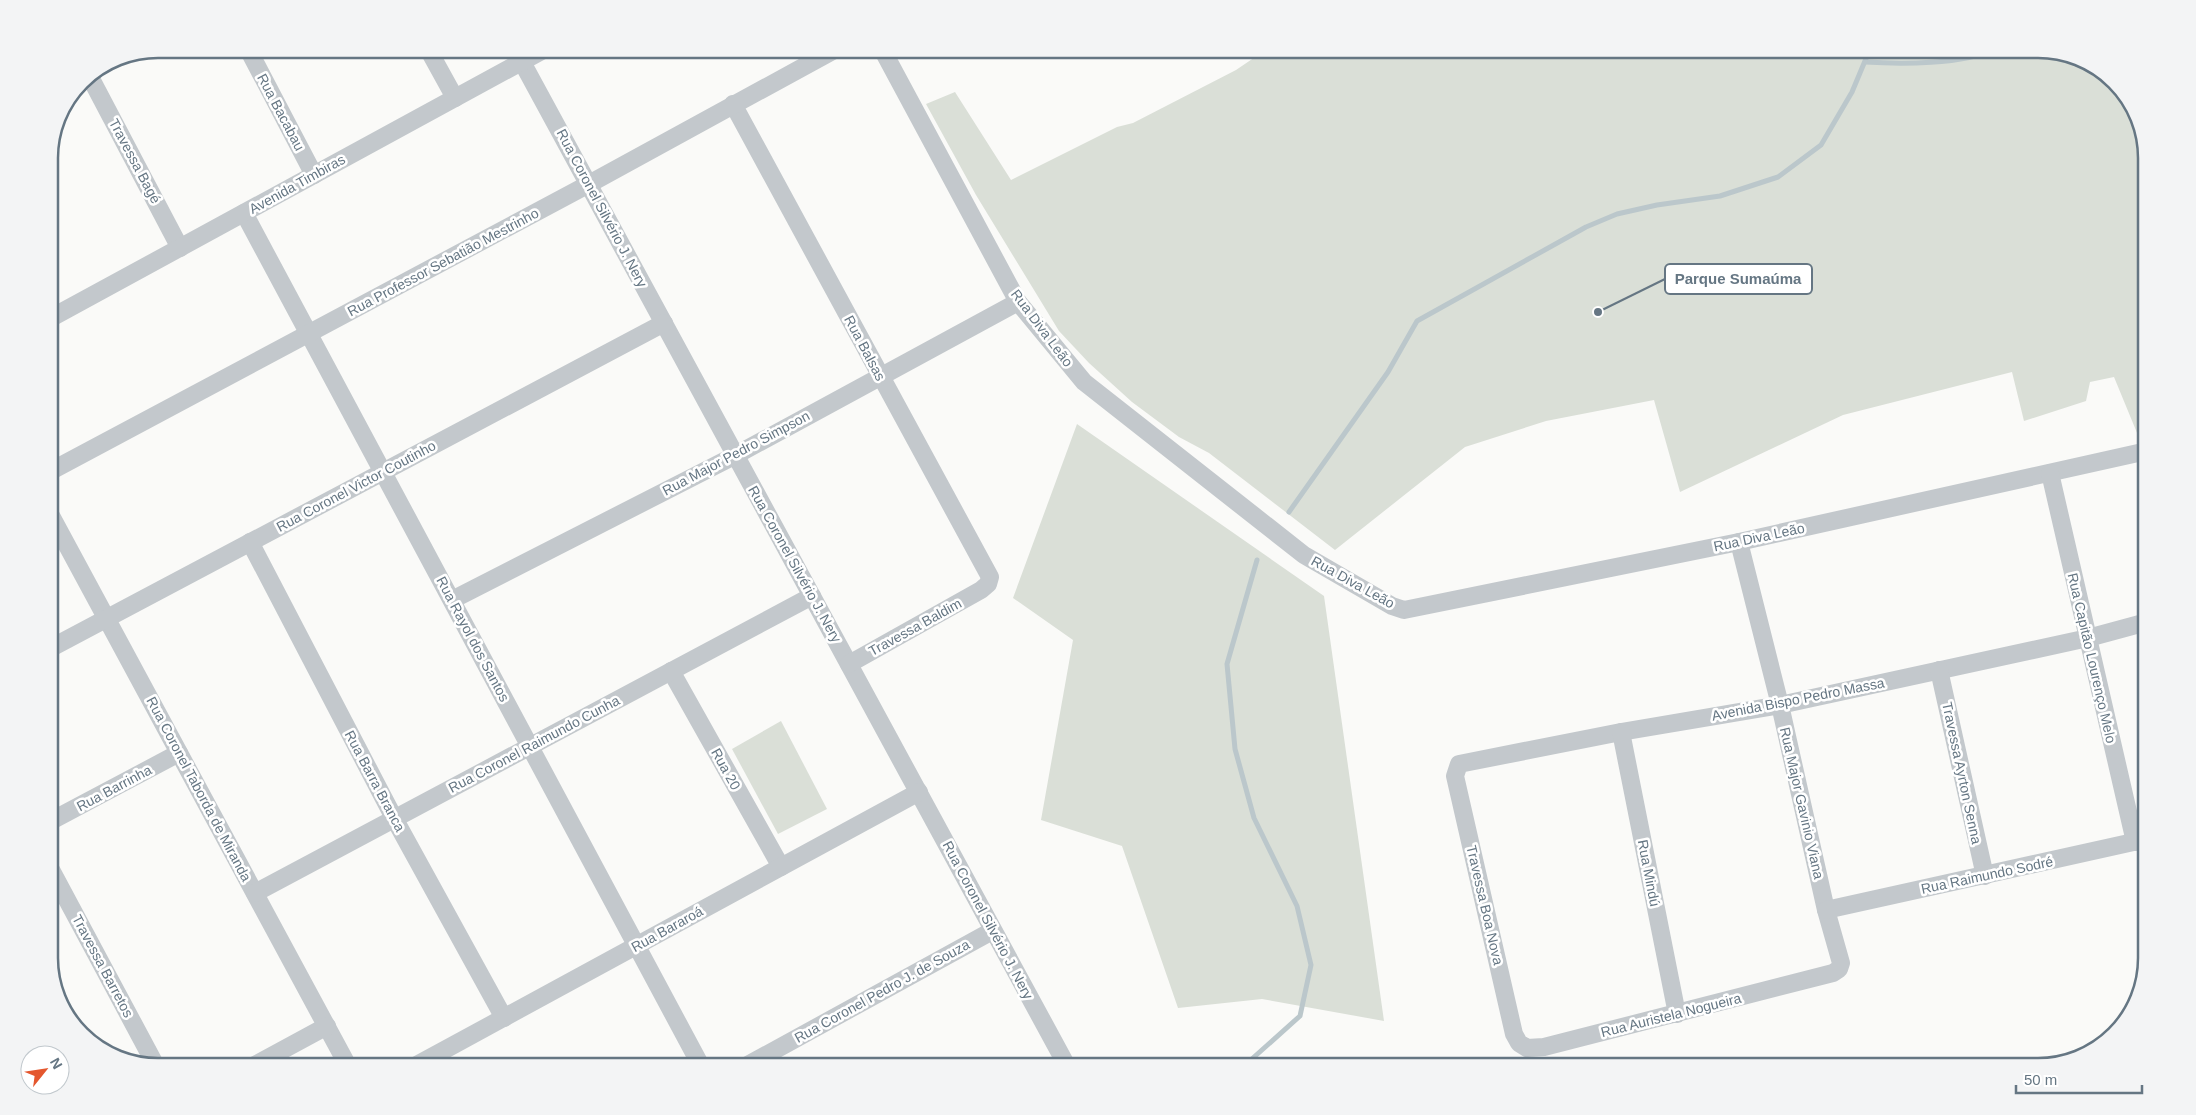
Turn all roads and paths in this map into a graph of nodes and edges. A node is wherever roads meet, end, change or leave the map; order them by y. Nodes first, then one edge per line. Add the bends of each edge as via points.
1 (253, 58) edge
2 (433, 58) edge
3 (529, 58) edge
4 (819, 58) edge
5 (887, 58) edge
6 (522, 62) junction
7 (93, 82) edge
8 (455, 98) junction
9 (733, 104) junction
10 (314, 175) junction
11 (589, 184) junction
12 (244, 213) junction
13 (180, 248) junction
14 (1018, 302) junction
15 (58, 315) edge
16 (664, 323) junction
17 (309, 333) junction
18 (880, 375) junction
19 (2138, 453) edge
20 (736, 456) junction
21 (58, 467) edge
22 (383, 472) junction
23 (2050, 473) junction
24 (58, 529) edge
25 (250, 542) junction
26 (1739, 542) junction
27 (981, 590) joint
28 (812, 596) junction
29 (452, 600) junction
30 (106, 618) junction
31 (2138, 624) edge
32 (2088, 638) junction
33 (58, 644) edge
34 (849, 664) junction
35 (1940, 670) junction
36 (672, 671) junction
37 (1780, 705) junction
38 (1621, 732) junction
39 (530, 746) junction
40 (180, 753) junction
41 (1455, 776) joint
42 (919, 792) junction
43 (58, 817) edge
44 (394, 818) junction
45 (2138, 830) edge
46 (2138, 842) edge
47 (782, 867) junction
48 (1984, 876) junction
49 (58, 883) edge
50 (255, 893) junction
51 (1826, 910) junction
52 (992, 931) junction
53 (637, 945) junction
54 (1833, 973) joint
55 (1678, 1014) junction
56 (504, 1018) junction
57 (327, 1026) junction
58 (1514, 1034) joint
59 (151, 1058) edge
60 (268, 1058) edge
61 (344, 1058) edge
62 (430, 1058) edge
63 (697, 1058) edge
64 (761, 1058) edge
65 (1063, 1058) edge

1 - 10 street, Rua Bacabau
2 - 8 street
3 - 6 street, Avenida Timbiras
4 - 9 street, Rua Professor Sebatião Mestrinho
5 - 14 street, Rua Diva Leão
6 - 8 street, Avenida Timbiras
6 - 11 street, Rua Coronel Silvério J. Nery
7 - 13 street, Travessa Bagé
8 - 10 street, Avenida Timbiras
9 - 11 street, Rua Professor Sebatião Mestrinho
9 - 18 street, Rua Balsas
10 - 12 street, Avenida Timbiras
11 - 16 street, Rua Coronel Silvério J. Nery
11 - 17 street, Rua Professor Sebatião Mestrinho
12 - 13 street, Avenida Timbiras
12 - 17 street, Rua Rayol dos Santos
13 - 15 street, Avenida Timbiras
14 - 18 street, Rua Major Pedro Simpson
14 - 26 street, Rua Diva Leão via 1084,382 1304,555 1404,610
16 - 20 street, Rua Coronel Silvério J. Nery
16 - 22 street, Rua Coronel Victor Coutinho
17 - 21 street, Rua Professor Sebatião Mestrinho
17 - 22 street, Rua Rayol dos Santos
18 - 20 street, Rua Major Pedro Simpson
18 - 27 street, Rua Balsas via 990,577
19 - 23 street, Rua Diva Leão
20 - 28 street, Rua Coronel Silvério J. Nery
20 - 29 street, Rua Major Pedro Simpson
22 - 25 street, Rua Coronel Victor Coutinho
22 - 29 street, Rua Rayol dos Santos
23 - 26 street, Rua Diva Leão
23 - 32 street, Rua Capitão Lourenço Melo
24 - 30 street, Rua Coronel Taborda de Miranda
25 - 30 street, Rua Coronel Victor Coutinho
25 - 44 street, Rua Barra Branca
26 - 37 street, Rua Major Gavinio Viana
27 - 34 street, Travessa Baldim
28 - 34 street, Rua Coronel Silvério J. Nery
28 - 36 street, Rua Coronel Raimundo Cunha
29 - 39 street, Rua Rayol dos Santos
30 - 33 street, Rua Coronel Victor Coutinho
30 - 40 street, Rua Coronel Taborda de Miranda
31 - 32 street, Avenida Bispo Pedro Massa
32 - 35 street, Avenida Bispo Pedro Massa
32 - 45 street, Rua Capitão Lourenço Melo
34 - 42 street, Rua Coronel Silvério J. Nery
35 - 37 street, Avenida Bispo Pedro Massa
35 - 48 street, Travessa Ayrton Senna
36 - 39 street, Rua Coronel Raimundo Cunha
36 - 47 street, Rua 20
37 - 38 street, Avenida Bispo Pedro Massa
37 - 51 street, Rua Major Gavinio Viana
38 - 41 street, Avenida Bispo Pedro Massa via 1462,763 1456,767
38 - 55 street, Rua Mindú
39 - 44 street, Rua Coronel Raimundo Cunha
39 - 53 street, Rua Rayol dos Santos
40 - 43 street, Rua Barrinha
40 - 50 street, Rua Coronel Taborda de Miranda
41 - 58 street, Travessa Boa Nova
42 - 47 street, Rua Bararoá
42 - 52 street, Rua Coronel Silvério J. Nery
44 - 50 street, Rua Coronel Raimundo Cunha
44 - 56 street, Rua Barra Branca
46 - 48 street, Rua Raimundo Sodré
47 - 53 street, Rua Bararoá
48 - 51 street, Rua Raimundo Sodré
49 - 59 street, Travessa Barretos
50 - 57 street, Rua Coronel Taborda de Miranda
51 - 54 street, Rua Major Gavinio Viana via 1842,963
52 - 64 street, Rua Coronel Pedro J. de Souza
52 - 65 street, Rua Coronel Silvério J. Nery
53 - 56 street, Rua Bararoá
53 - 63 street, Rua Rayol dos Santos
54 - 55 street, Rua Auristela Nogueira
55 - 58 street, Rua Auristela Nogueira via 1544,1047 1527,1048
56 - 62 street, Rua Bararoá
57 - 60 street
57 - 61 street, Rua Coronel Taborda de Miranda

